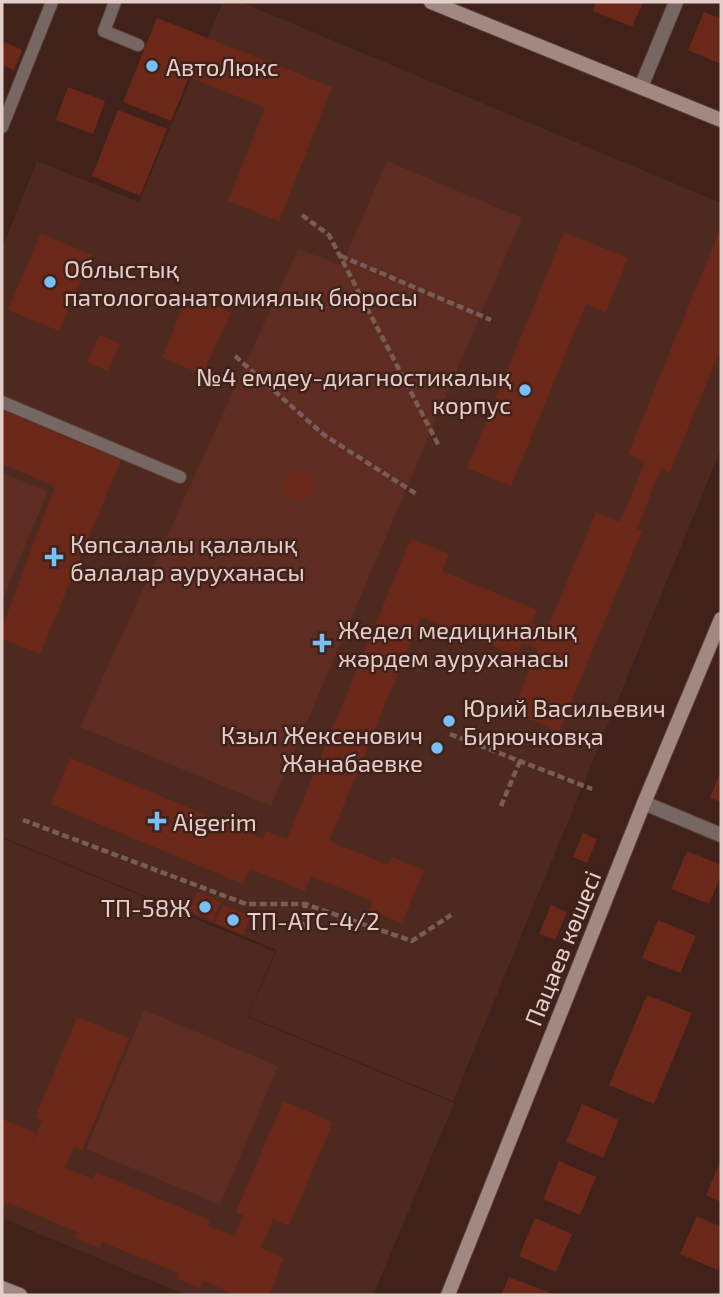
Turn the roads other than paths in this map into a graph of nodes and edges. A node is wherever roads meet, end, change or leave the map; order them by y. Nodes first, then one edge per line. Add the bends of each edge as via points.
1 (52, 2) edge
2 (115, 2) edge
3 (431, 2) edge
4 (676, 2) edge
5 (138, 45) dead end
6 (641, 87) junction
7 (721, 120) edge
8 (2, 127) edge
9 (2, 402) edge
10 (180, 477) dead end
11 (721, 619) edge
12 (644, 803) junction
13 (721, 835) edge
14 (2, 1288) edge
15 (20, 1295) edge
16 (448, 1295) edge

1 - 8 lane
2 - 5 lane via 104,31
3 - 6 main road
4 - 6 street
6 - 7 main road
9 - 10 lane
11 - 12 main road, Пацаев көшесі
12 - 13 street
12 - 16 main road, Пацаев көшесі
14 - 15 main road

